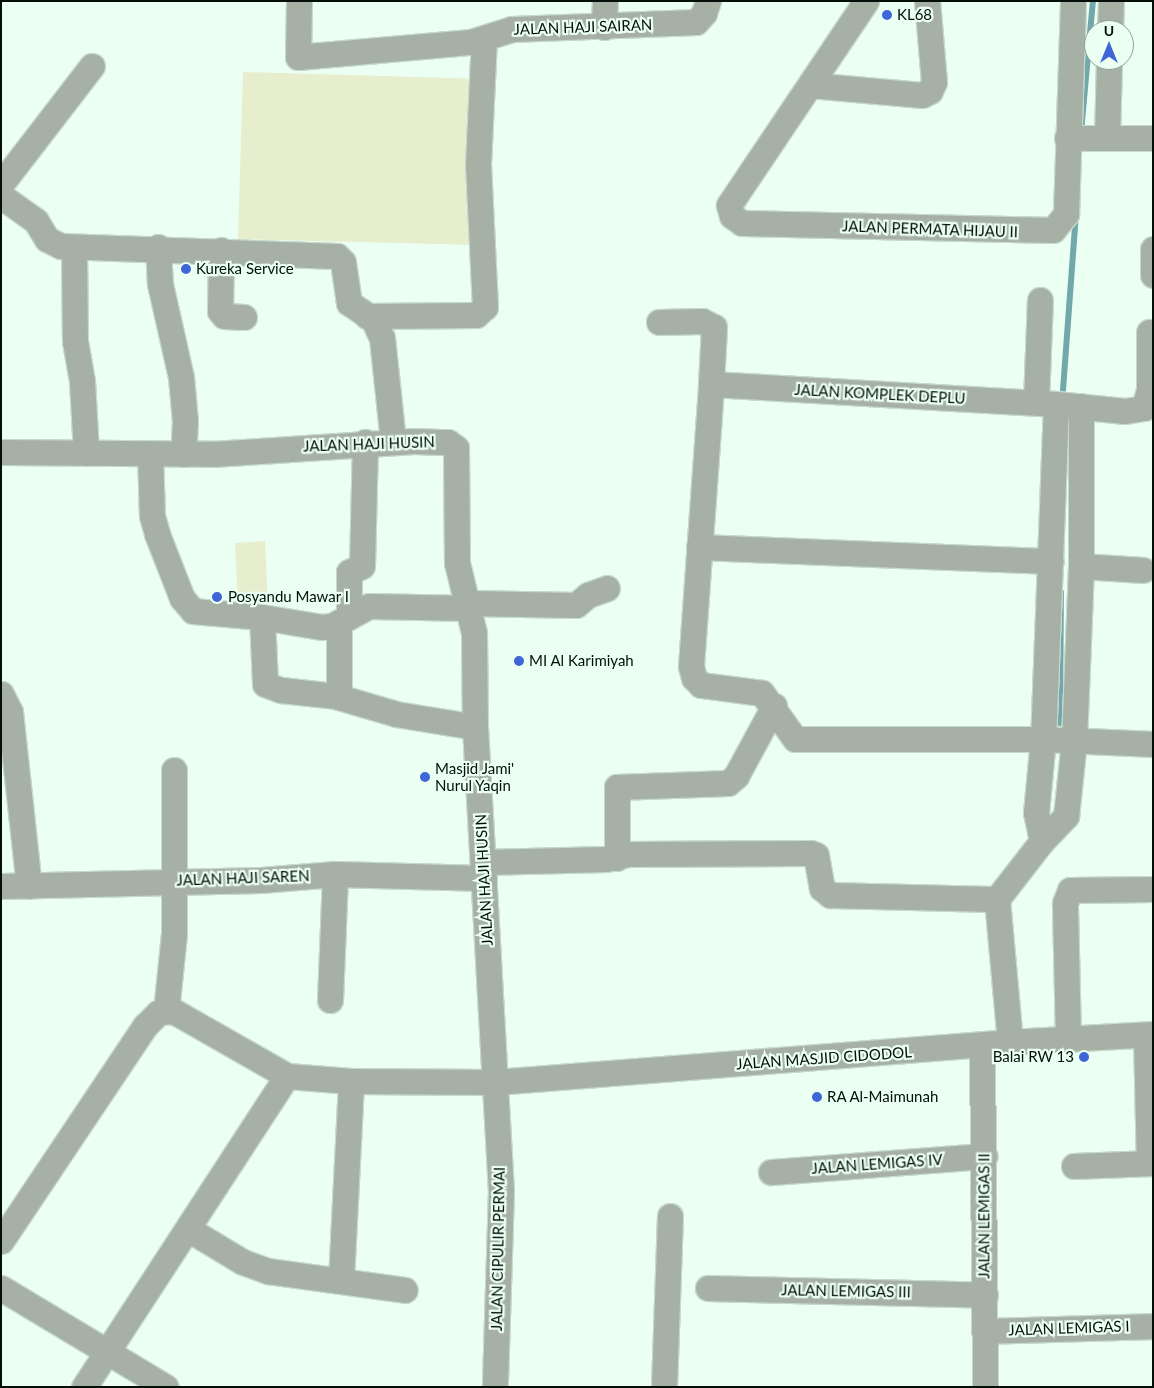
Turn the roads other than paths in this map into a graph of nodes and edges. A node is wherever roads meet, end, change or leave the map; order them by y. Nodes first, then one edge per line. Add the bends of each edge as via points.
1 (299, 1) edge
2 (605, 1) edge
3 (708, 1) edge
4 (866, 1) edge
5 (927, 1) edge
6 (1073, 1) edge
7 (1110, 1) edge
8 (1110, 20) edge
9 (604, 27) junction
10 (484, 38) junction
11 (92, 66) dead end
12 (1109, 70) edge
13 (810, 85) junction
14 (1067, 138) junction
15 (1107, 138) junction
16 (1153, 138) edge
17 (1, 184) edge
18 (1, 196) edge
19 (158, 247) junction
20 (74, 248) junction
21 (1153, 248) edge
22 (224, 250) junction
23 (1153, 275) edge
24 (1040, 300) dead end
25 (367, 316) junction
26 (244, 317) dead end
27 (658, 322) dead end
28 (1149, 332) dead end
29 (711, 384) junction
30 (1046, 403) junction
31 (1081, 406) junction
32 (393, 441) junction
33 (365, 442) junction
34 (1, 452) edge
35 (86, 453) junction
36 (150, 453) junction
37 (183, 454) junction
38 (699, 547) junction
39 (1051, 562) junction
40 (1081, 566) junction
41 (1143, 570) dead end
42 (607, 588) dead end
43 (468, 605) junction
44 (262, 617) junction
45 (344, 619) junction
46 (1, 694) edge
47 (339, 697) junction
48 (774, 706) junction
49 (475, 727) junction
50 (1058, 740) junction
51 (1153, 744) edge
52 (174, 770) dead end
53 (616, 858) junction
54 (484, 870) junction
55 (335, 874) junction
56 (174, 881) junction
57 (1, 886) edge
58 (29, 886) junction
59 (1153, 889) edge
60 (997, 899) junction
61 (330, 1000) dead end
62 (166, 1011) junction
63 (1149, 1035) edge
64 (1068, 1039) junction
65 (1010, 1042) junction
66 (982, 1046) junction
67 (287, 1076) junction
68 (352, 1081) junction
69 (495, 1082) junction
70 (984, 1156) junction
71 (1151, 1163) edge
72 (1074, 1166) dead end
73 (771, 1172) dead end
74 (670, 1216) dead end
75 (188, 1229) junction
76 (1, 1241) edge
77 (341, 1280) junction
78 (1, 1288) edge
79 (708, 1288) dead end
80 (404, 1290) dead end
81 (985, 1295) junction
82 (1153, 1326) edge
83 (985, 1330) junction
84 (108, 1353) junction
85 (84, 1387) edge
86 (166, 1387) edge
87 (494, 1387) edge
88 (664, 1387) edge
89 (984, 1387) edge

1 - 10 street, JALAN HAJI SAIRAN via 298,57 421,48
2 - 9 street
3 - 9 street, JALAN HAJI SAIRAN via 696,22
4 - 13 street, JALAN PERMATA HIJAU II
5 - 13 street via 934,82 930,90 922,94
6 - 14 street, JALAN PERMATA HIJAU II
7 - 8 street
9 - 10 street, JALAN HAJI SAIRAN via 512,29
10 - 25 street via 478,165 485,292 483,312 461,316
11 - 17 street
12 - 15 street
13 - 14 street, JALAN PERMATA HIJAU II via 729,205 732,216 742,223 1052,230 1066,214
14 - 15 street
15 - 16 street
18 - 20 street via 36,221 54,244
19 - 20 street
19 - 22 street
19 - 37 street via 160,284 181,376 185,421
20 - 35 street via 75,341 82,381
21 - 23 street
22 - 25 street via 337,256 343,262 349,303
22 - 26 street via 220,311 224,316
24 - 30 street
25 - 32 street via 373,319 384,346
27 - 29 street via 702,321 714,328
28 - 31 street, JALAN KOMPLEK DEPLU via 1149,389 1144,408 1126,411
29 - 30 street, JALAN KOMPLEK DEPLU
29 - 38 street
30 - 31 street, JALAN KOMPLEK DEPLU
30 - 39 street
31 - 40 street
32 - 33 street, JALAN HAJI HUSIN
32 - 43 street, JALAN HAJI HUSIN via 448,442 456,448 456,552 461,588
33 - 37 street, JALAN HAJI HUSIN
33 - 45 street via 362,566 350,572
34 - 35 street, JALAN HAJI HUSIN
35 - 36 street, JALAN HAJI HUSIN
36 - 37 street, JALAN HAJI HUSIN
36 - 44 street via 152,516 187,607 203,614
38 - 39 street
38 - 48 street via 691,666 694,678 701,685 762,693
39 - 50 street
40 - 41 street
40 - 50 street
42 - 43 street via 588,595 576,606
43 - 45 street via 378,606 363,608
43 - 49 street, JALAN HAJI HUSIN via 475,651
44 - 45 street via 322,627
44 - 47 street via 265,684 281,690
45 - 47 street
46 - 58 street via 10,712
47 - 49 street via 396,714
48 - 50 street via 782,725 795,739
48 - 53 street via 736,776 728,783 617,787
49 - 54 street, JALAN HAJI HUSIN
50 - 51 street
50 - 60 street via 1036,813 1042,841
52 - 56 street
53 - 54 street, JALAN HAJI SAREN
53 - 60 street, JALAN HAJI SAREN via 627,854 811,853 816,855 822,888 830,895
54 - 55 street, JALAN HAJI SAREN
54 - 69 street, JALAN HAJI HUSIN
55 - 56 street, JALAN HAJI SAREN via 261,880
55 - 61 street
56 - 58 street, JALAN HAJI SAREN
56 - 62 street via 174,934
57 - 58 street, JALAN HAJI SAREN
59 - 64 street via 1070,890 1065,903
60 - 65 street
62 - 67 street via 176,1012
62 - 76 street via 158,1013 145,1026
63 - 64 street, JALAN MASJID CIDODOL
63 - 71 street
64 - 65 street, JALAN MASJID CIDODOL
65 - 66 street, JALAN MASJID CIDODOL
66 - 69 street, JALAN MASJID CIDODOL
66 - 70 street, JALAN LEMIGAS II
67 - 68 street, JALAN MASJID CIDODOL
67 - 75 street
68 - 69 street, JALAN MASJID CIDODOL
68 - 77 street
69 - 87 street, JALAN CIPULIR PERMAI via 501,1198
70 - 73 street, JALAN LEMIGAS IV
70 - 81 street, JALAN LEMIGAS II
71 - 72 street
74 - 88 street
75 - 77 street via 243,1262 268,1272
75 - 84 street
77 - 80 street
78 - 84 street
79 - 81 street, JALAN LEMIGAS III
81 - 83 street, JALAN LEMIGAS II
82 - 83 street, JALAN LEMIGAS I
83 - 89 street, JALAN LEMIGAS II
84 - 85 street
84 - 86 street

